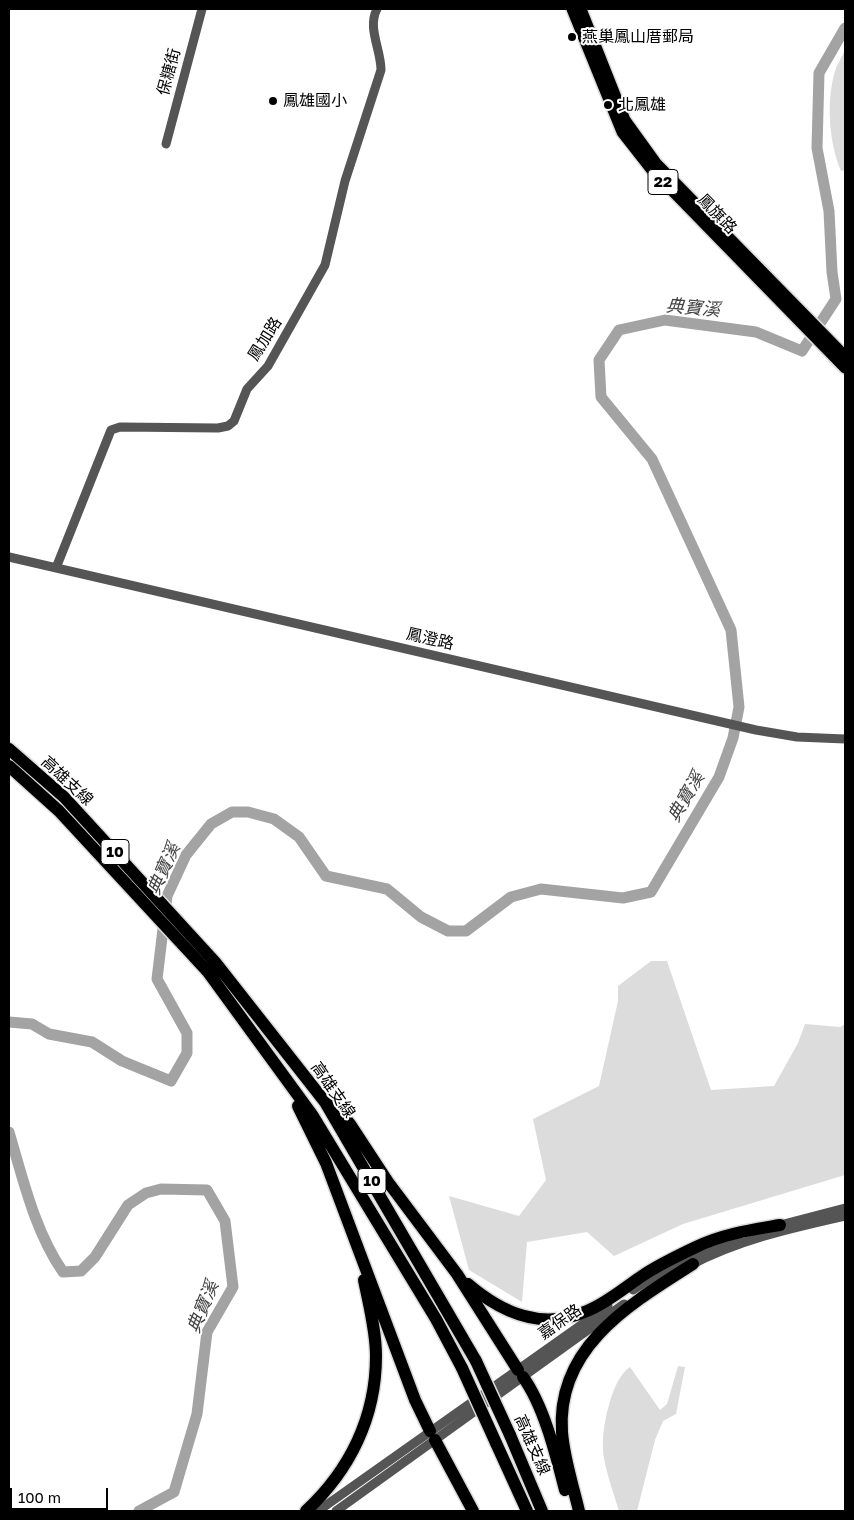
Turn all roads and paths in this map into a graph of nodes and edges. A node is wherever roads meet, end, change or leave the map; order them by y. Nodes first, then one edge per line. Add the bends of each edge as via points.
1 (202, 9) edge
2 (377, 9) edge
3 (572, 9) edge
4 (581, 9) edge
5 (166, 144) dead end
6 (804, 321) junction
7 (839, 354) edge
8 (845, 368) edge
9 (9, 557) edge
10 (56, 568) junction
11 (845, 739) edge
12 (9, 749) edge
13 (9, 766) edge
14 (212, 967) junction
15 (254, 1010) junction
16 (284, 1076) junction
17 (845, 1208) edge
18 (845, 1216) edge
19 (780, 1225) junction
20 (356, 1244) junction
21 (693, 1264) junction
22 (457, 1274) junction
23 (520, 1374) junction
24 (433, 1435) junction
25 (306, 1511) edge
26 (318, 1511) edge
27 (336, 1511) edge
28 (473, 1511) edge
29 (527, 1511) edge
30 (542, 1511) edge
31 (571, 1511) edge
32 (579, 1511) edge

1 - 5 street, 保糖街
2 - 10 street, 鳳加路 via 373,29 381,70 345,181 325,265 286,335 268,366 247,389 234,421 228,426 120,427 111,430
3 - 6 main road, 鳳旗路 / 22 via 622,132 651,169
4 - 6 main road, 鳳旗路 / 22 via 621,112 639,142
6 - 7 main road, 22
7 - 8 main road, 22
9 - 10 street, 鳳澄路
10 - 11 street, 鳳澄路 via 756,730 797,737
12 - 14 highway, 高雄支線 / 10 via 64,797
13 - 14 highway, 高雄支線 / 10 via 59,811
14 - 15 highway, 高雄支線 / 10
14 - 16 highway, 高雄支線 / 10
15 - 22 highway via 344,1116 388,1182
15 - 30 highway, 高雄支線 / 10, bridge via 325,1102 476,1361
16 - 20 highway via 326,1163
16 - 29 highway, 高雄支線 / 10, bridge via 323,1132 436,1319 462,1368
17 - 19 street, 嘉保路
18 - 21 street, 嘉保路 via 780,1231
19 - 22 highway via 729,1234 697,1246 643,1275 595,1307 564,1317 534,1318 505,1311 489,1302
19 - 23 street, 嘉保路 via 716,1246 675,1264 606,1307
20 - 24 highway via 415,1400
20 - 25 highway via 376,1355 370,1404 357,1444 344,1467 331,1486
21 - 23 street, 嘉保路 via 626,1302
21 - 32 highway via 655,1288 593,1339 571,1372 564,1396 562,1433
22 - 23 highway
23 - 24 street, 嘉保路
23 - 31 highway via 541,1415
24 - 26 street, 嘉保路
24 - 27 street, 嘉保路
24 - 28 highway

